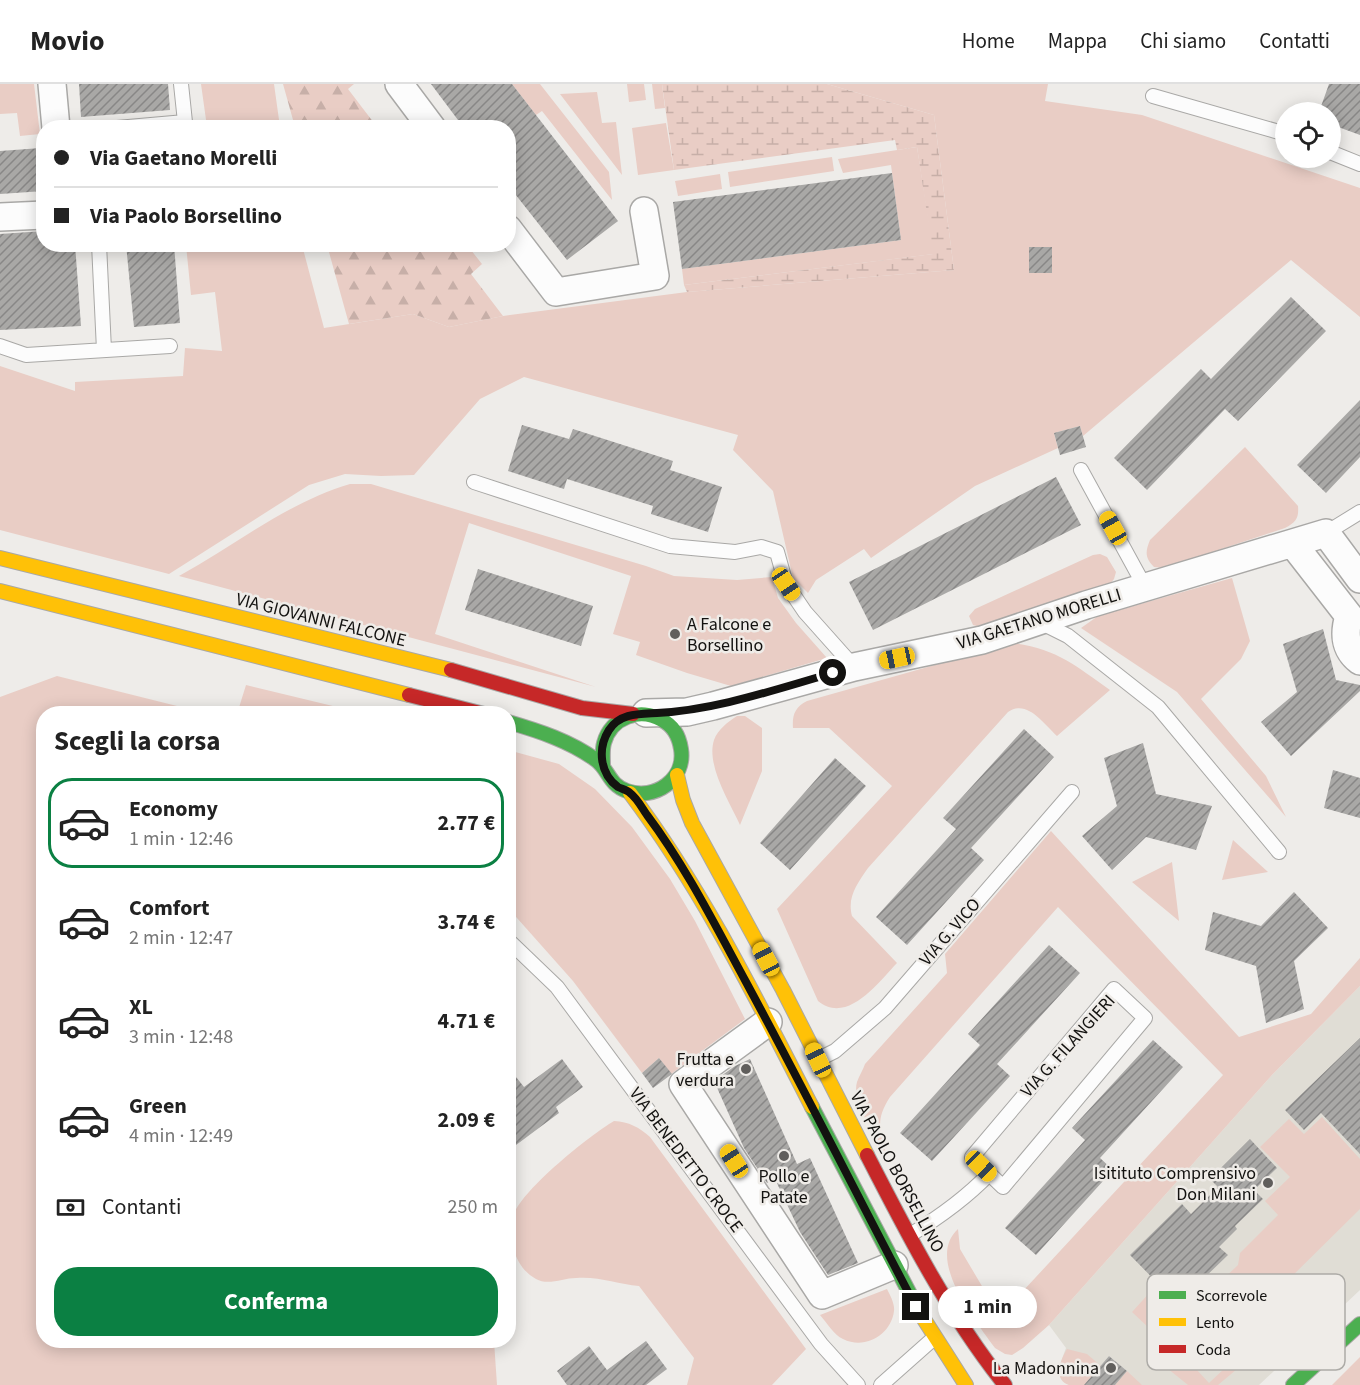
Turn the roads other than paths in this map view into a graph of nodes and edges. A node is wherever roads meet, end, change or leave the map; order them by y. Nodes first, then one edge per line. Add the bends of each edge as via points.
1 (52, 84) edge
2 (181, 84) edge
3 (399, 84) edge
4 (1153, 96) dead end
5 (55, 120) edge
6 (185, 120) edge
7 (426, 120) edge
8 (1275, 131) edge
9 (1341, 156) edge
10 (1360, 164) edge
11 (644, 211) dead end
12 (36, 215) edge
13 (0, 217) edge
14 (516, 240) edge
15 (99, 252) edge
16 (0, 346) edge
17 (170, 346) dead end
18 (104, 350) junction
19 (1081, 470) dead end
20 (474, 482) dead end
21 (1360, 512) edge
22 (1326, 533) junction
23 (1293, 544) junction
24 (0, 558) edge
25 (1360, 579) edge
26 (1145, 587) junction
27 (0, 591) edge
28 (1038, 622) junction
29 (1360, 661) edge
30 (854, 668) junction
31 (453, 706) edge
32 (713, 706) junction
33 (639, 714) junction
34 (516, 724) edge
35 (682, 749) junction
36 (603, 766) junction
37 (677, 775) junction
38 (1072, 792) dead end
39 (630, 793) junction
40 (1279, 852) dead end
41 (516, 948) edge
42 (768, 1022) junction
43 (818, 1060) junction
44 (989, 1174) junction
45 (910, 1234) junction
46 (894, 1265) junction
47 (1360, 1324) edge
48 (934, 1338) junction
49 (1345, 1338) edge
50 (1309, 1370) edge
51 (858, 1385) edge
52 (880, 1385) edge
53 (966, 1385) edge
54 (1005, 1385) edge
55 (1293, 1385) edge

1 - 5 street
2 - 6 lane
3 - 7 street
4 - 8 lane
9 - 10 lane
11 - 14 street via 656,276 556,292
12 - 13 street
15 - 18 lane
16 - 18 lane via 26,355
17 - 18 lane
19 - 26 lane
20 - 30 lane via 670,546 735,552 761,547 777,552 786,584
21 - 22 lane, VIA GAETANO MORELLI
22 - 23 street, VIA GAETANO MORELLI
22 - 25 street
23 - 26 street, VIA GAETANO MORELLI
23 - 29 street via 1349,616 1346,640
24 - 33 street, VIA GIOVANNI FALCONE via 493,681 582,708
26 - 28 street, VIA GAETANO MORELLI
27 - 31 street
28 - 30 street, VIA GAETANO MORELLI via 982,640
28 - 40 lane via 1068,636 1158,707
30 - 32 street, VIA GAETANO MORELLI
32 - 33 street, VIA GAETANO MORELLI via 687,712
32 - 35 street
33 - 35 street via 659,717 670,725
33 - 36 street via 620,719 610,728 601,752
34 - 36 street via 560,738
35 - 37 street
36 - 39 street via 609,778
37 - 39 street via 656,792
37 - 43 street, VIA PAOLO BORSELLINO via 692,823
38 - 43 lane, VIA G. VICO via 885,1008 835,1052
39 - 42 street via 692,884
41 - 51 lane, VIA BENEDETTO CROCE via 557,987 821,1344
42 - 46 street
42 - 46 street via 683,1084 822,1295
43 - 45 street, VIA PAOLO BORSELLINO
44 - 44 lane, VIA G. FILANGIERI via 1003,1187 1145,1018 1114,989 972,1157
44 - 45 lane via 939,1216
45 - 54 street, VIA PAOLO BORSELLINO via 956,1320
46 - 48 street
47 - 49 street
48 - 52 lane
48 - 53 street
50 - 55 street

